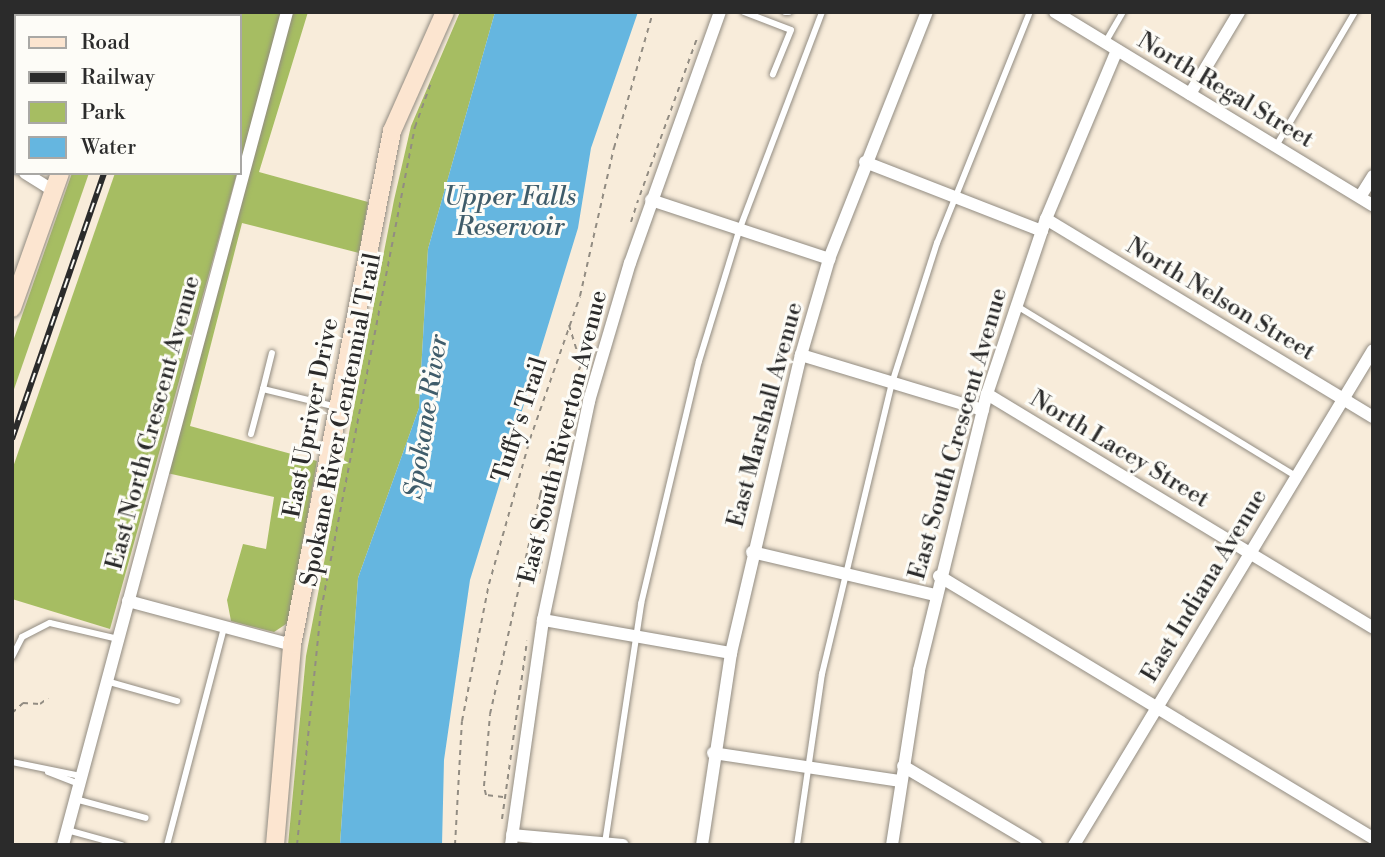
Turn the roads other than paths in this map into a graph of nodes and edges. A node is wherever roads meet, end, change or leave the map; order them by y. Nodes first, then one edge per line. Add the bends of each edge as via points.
1 (287, 12) edge
2 (445, 12) edge
3 (720, 12) edge
4 (744, 12) edge
5 (822, 12) edge
6 (927, 12) edge
7 (1030, 12) edge
8 (1055, 12) edge
9 (1123, 12) edge
10 (1239, 12) edge
11 (1355, 12) edge
12 (1105, 43) junction
13 (1117, 50) junction
14 (774, 74) dead end
15 (1190, 94) junction
16 (1276, 146) junction
17 (865, 162) junction
18 (28, 175) edge
19 (59, 175) edge
20 (1373, 176) edge
21 (54, 191) junction
22 (954, 197) junction
23 (1360, 198) junction
24 (650, 200) junction
25 (1373, 205) edge
26 (1044, 225) junction
27 (740, 228) junction
28 (829, 260) junction
29 (1016, 305) junction
30 (12, 308) edge
31 (1373, 350) edge
32 (272, 352) dead end
33 (801, 355) junction
34 (892, 383) junction
35 (263, 389) junction
36 (987, 394) junction
37 (1343, 398) junction
38 (339, 407) junction
39 (983, 410) junction
40 (1373, 417) edge
41 (251, 434) dead end
42 (1296, 476) junction
43 (752, 552) junction
44 (1250, 553) junction
45 (844, 573) junction
46 (939, 576) junction
47 (934, 595) junction
48 (128, 601) junction
49 (542, 620) junction
50 (224, 627) junction
51 (1373, 628) edge
52 (635, 636) junction
53 (118, 639) junction
54 (292, 645) junction
55 (731, 653) junction
56 (12, 657) edge
57 (106, 681) junction
58 (177, 701) dead end
59 (1157, 708) junction
60 (713, 753) junction
61 (12, 762) edge
62 (903, 766) junction
63 (807, 767) junction
64 (80, 780) junction
65 (900, 781) junction
66 (75, 799) junction
67 (146, 818) dead end
68 (66, 830) junction
69 (1373, 838) edge
70 (511, 840) edge
71 (605, 844) edge
72 (62, 845) edge
73 (122, 845) edge
74 (167, 845) edge
75 (275, 845) edge
76 (624, 845) edge
77 (702, 845) edge
78 (797, 845) edge
79 (892, 845) edge
80 (1036, 845) edge
81 (1073, 845) edge

1 - 48 street, East North Crescent Avenue
2 - 38 street, East Upriver Drive via 392,131
3 - 24 street, East South Riverton Avenue
4 - 14 lane via 791,30
5 - 27 lane
6 - 17 street, East Marshall Avenue
7 - 22 lane
8 - 12 street, North Regal Street
9 - 12 lane
10 - 15 street
11 - 16 lane
12 - 13 street, North Regal Street
13 - 15 street, North Regal Street
13 - 26 street, East South Crescent Avenue
15 - 16 street, North Regal Street
16 - 23 street, North Regal Street
17 - 22 street, North Nelson Street
17 - 28 street, East Marshall Avenue
18 - 21 street
19 - 21 street
20 - 23 street
21 - 30 street
22 - 26 street, North Nelson Street
22 - 34 lane
23 - 25 street, North Regal Street
24 - 27 street
24 - 49 street, East South Riverton Avenue via 589,401
26 - 29 street, East South Crescent Avenue
26 - 37 street, North Nelson Street
27 - 28 street
27 - 52 lane via 681,430
28 - 33 street, East Marshall Avenue
29 - 36 street, East South Crescent Avenue
29 - 42 lane
31 - 37 street, East Indiana Avenue
32 - 35 lane
33 - 34 street
33 - 43 street, East Marshall Avenue
34 - 39 street
34 - 45 lane
35 - 38 lane
35 - 41 lane
36 - 39 street, East South Crescent Avenue
36 - 44 street, North Lacey Street
37 - 40 street, North Nelson Street
37 - 42 street, East Indiana Avenue
38 - 54 street, East Upriver Drive
39 - 46 street, East South Crescent Avenue
42 - 44 street, East Indiana Avenue
43 - 45 street
43 - 55 street, East Marshall Avenue
44 - 51 street, North Lacey Street
44 - 59 street, East Indiana Avenue
45 - 47 street
45 - 63 lane
46 - 47 street, East South Crescent Avenue
46 - 59 street
47 - 62 street, East South Crescent Avenue
48 - 50 street
48 - 53 street, East North Crescent Avenue
49 - 52 street
49 - 70 street, East South Riverton Avenue
50 - 54 street
50 - 74 lane
52 - 55 street
52 - 71 lane
53 - 56 lane via 50,623 22,637
53 - 57 street, East North Crescent Avenue
54 - 75 street, East Upriver Drive
55 - 60 street, East Marshall Avenue
57 - 58 lane
57 - 64 street, East North Crescent Avenue
59 - 69 street
59 - 81 street, East Indiana Avenue
60 - 63 street
60 - 77 street, East Marshall Avenue
61 - 64 lane
62 - 65 street, East South Crescent Avenue
62 - 80 street
63 - 65 street
63 - 78 lane
64 - 66 street, East North Crescent Avenue
65 - 79 street, East South Crescent Avenue
66 - 67 lane
66 - 68 street, East North Crescent Avenue
68 - 72 street, East North Crescent Avenue
68 - 73 lane
70 - 71 street
71 - 76 street

